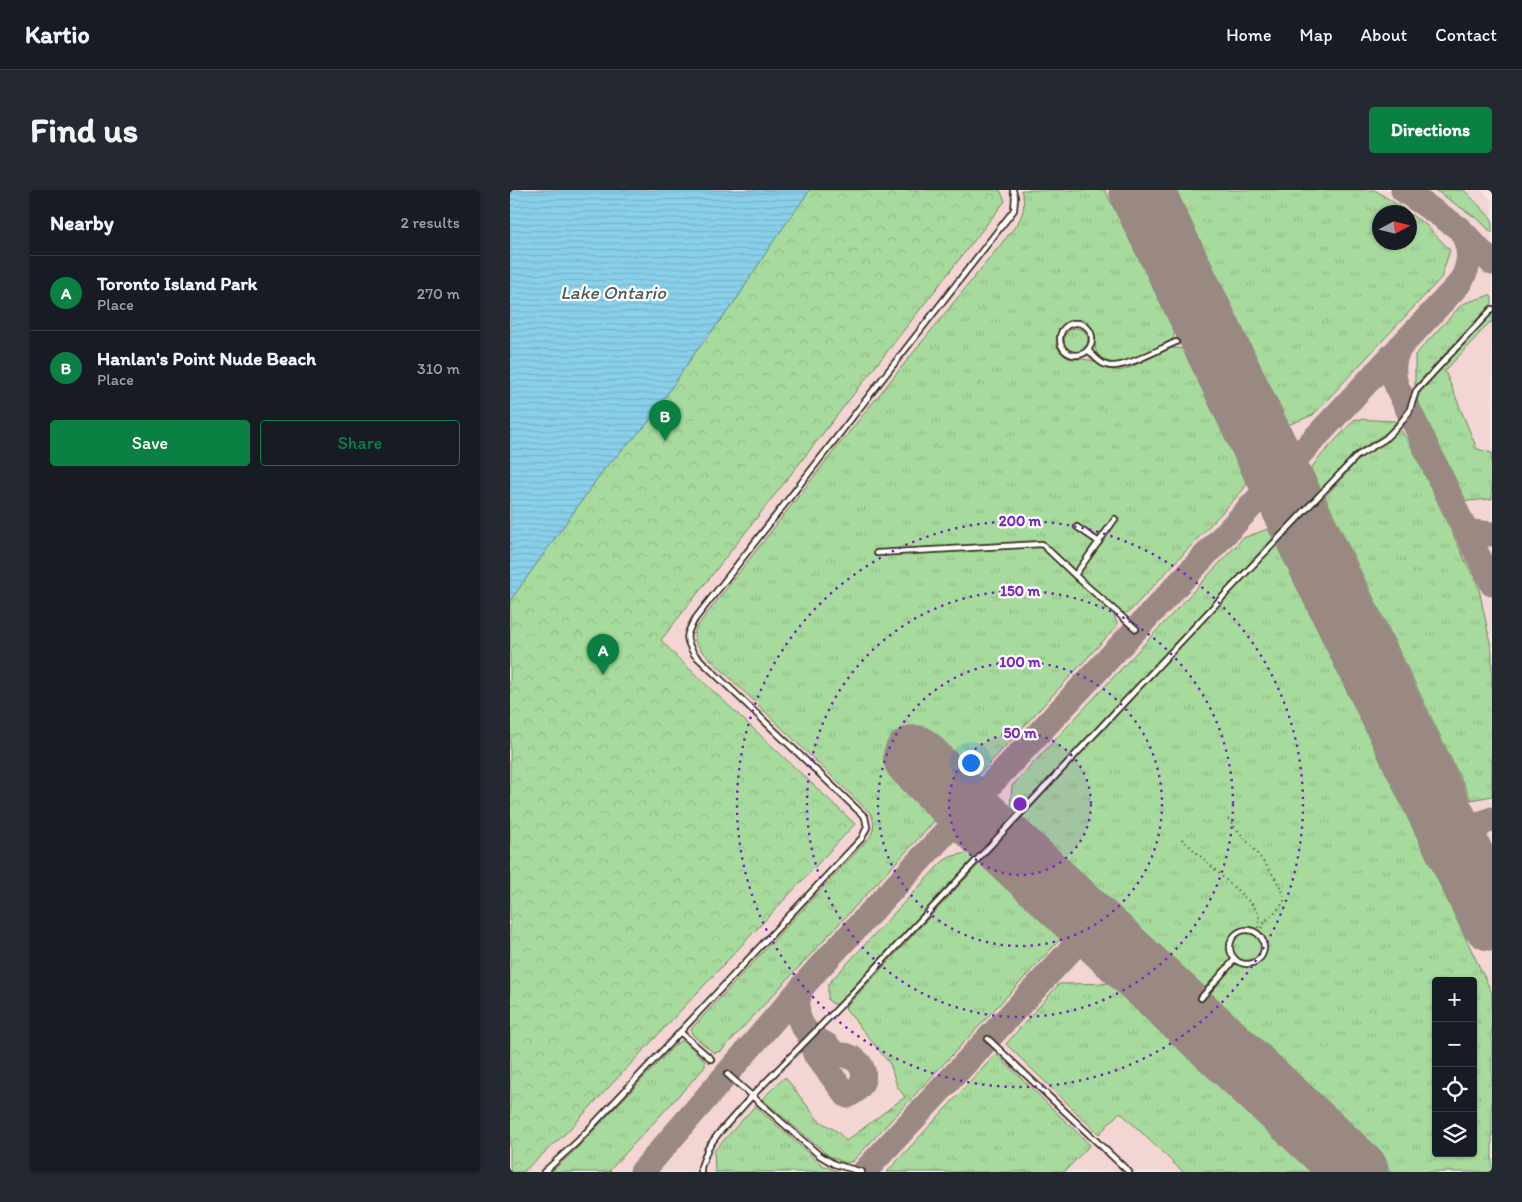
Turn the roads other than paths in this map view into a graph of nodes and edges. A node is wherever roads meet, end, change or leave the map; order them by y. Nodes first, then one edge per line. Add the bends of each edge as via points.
1 (1013, 190) edge
2 (1492, 309) edge
3 (1176, 342) dead end
4 (1088, 350) junction
5 (1115, 519) dead end
6 (1077, 527) dead end
7 (1099, 542) junction
8 (877, 552) dead end
9 (1075, 575) junction
10 (1136, 629) dead end
11 (1235, 958) junction
12 (1201, 998) dead end
13 (680, 1032) junction
14 (988, 1039) dead end
15 (711, 1059) dead end
16 (727, 1074) dead end
17 (752, 1096) junction
18 (544, 1172) edge
19 (701, 1172) edge
20 (862, 1172) edge
21 (1129, 1172) edge

1 - 13 lane via 1014,210 695,618 688,632 687,642 694,654 857,808 865,817 867,827 862,838
2 - 17 lane via 1416,391 1409,412 1398,426 1357,456
3 - 4 lane via 1128,364 1116,366 1106,365
4 - 4 lane via 1092,334 1085,326 1075,323 1065,328 1060,337 1065,351 1080,355
5 - 7 lane
6 - 7 lane
7 - 9 lane
8 - 9 lane via 1042,544
9 - 10 lane
11 - 11 lane via 1230,948 1233,938 1247,930 1258,934 1263,944 1259,958 1244,964
11 - 12 lane
13 - 15 lane
13 - 18 lane via 577,1142
14 - 21 lane
16 - 17 lane
17 - 19 lane via 708,1148
17 - 20 lane via 819,1156

